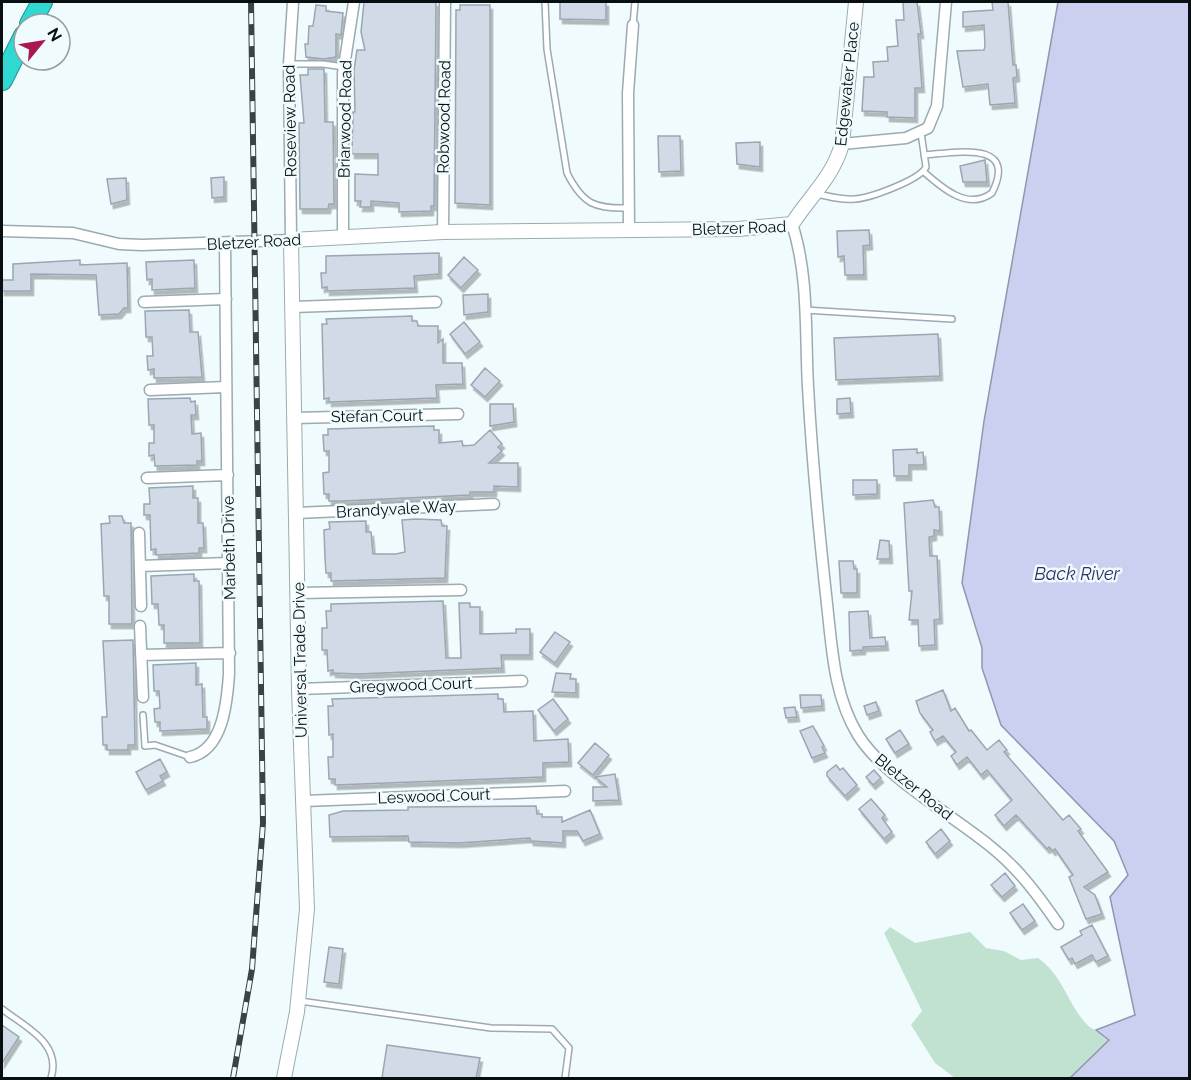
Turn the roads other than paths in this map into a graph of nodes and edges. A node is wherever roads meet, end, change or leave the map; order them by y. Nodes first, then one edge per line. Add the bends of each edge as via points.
1 (292, 2) edge
2 (354, 2) edge
3 (446, 2) edge
4 (544, 2) edge
5 (635, 2) edge
6 (856, 2) edge
7 (946, 2) edge
8 (633, 25) joint
9 (12, 60) edge
10 (289, 64) junction
11 (344, 67) junction
12 (2, 80) edge
13 (921, 133) junction
14 (842, 144) junction
15 (924, 155) junction
16 (924, 172) junction
17 (816, 193) junction
18 (629, 208) junction
19 (792, 224) junction
20 (2, 231) edge
21 (629, 231) junction
22 (443, 232) junction
23 (343, 237) junction
24 (291, 240) junction
25 (225, 244) junction
26 (226, 299) junction
27 (144, 302) dead end
28 (436, 302) dead end
29 (293, 307) junction
30 (804, 310) junction
31 (952, 320) dead end
32 (226, 387) junction
33 (150, 390) dead end
34 (458, 414) dead end
35 (295, 418) junction
36 (228, 475) junction
37 (147, 478) dead end
38 (495, 504) dead end
39 (297, 513) junction
40 (139, 533) dead end
41 (229, 563) junction
42 (140, 566) junction
43 (461, 590) dead end
44 (299, 593) junction
45 (141, 606) dead end
46 (140, 626) dead end
47 (230, 653) junction
48 (141, 655) junction
49 (522, 681) dead end
50 (299, 689) junction
51 (143, 697) dead end
52 (143, 715) dead end
53 (190, 757) joint
54 (565, 791) dead end
55 (304, 801) junction
56 (1058, 924) dead end
57 (298, 1000) junction
58 (2, 1009) edge
59 (51, 1078) edge
60 (284, 1078) edge
61 (565, 1078) edge

1 - 10 street, Roseview Road
2 - 11 street, Briarwood Road
3 - 22 street, Robwood Road
4 - 18 lane via 547,49 567,173 593,206
5 - 8 lane
6 - 14 street, Edgewater Place
7 - 13 street via 937,106 932,121
8 - 18 street via 628,93
9 - 12 highway
10 - 11 lane
10 - 24 street, Roseview Road
11 - 23 street, Briarwood Road
13 - 14 street
13 - 15 lane
14 - 17 street, Edgewater Place via 834,167
15 - 16 lane
15 - 16 lane via 985,152 997,165 998,183 992,193 973,200 943,189
16 - 17 lane via 865,198 841,199
17 - 19 street, Edgewater Place
18 - 21 street
19 - 21 street, Bletzer Road
19 - 30 street, Bletzer Road via 800,250
20 - 25 street, Bletzer Road via 73,233 119,244
21 - 22 street, Bletzer Road
22 - 23 street, Bletzer Road
23 - 24 street, Bletzer Road
24 - 25 street, Bletzer Road
24 - 29 street, Universal Trade Drive
25 - 26 street, Marbeth Drive
26 - 27 street
26 - 32 street, Marbeth Drive
28 - 29 street
29 - 35 street, Universal Trade Drive
30 - 31 lane
30 - 56 street, Bletzer Road via 811,431 832,648 836,677 850,720 882,763 1020,873
32 - 33 street
32 - 36 street, Marbeth Drive
34 - 35 street, Stefan Court
35 - 39 street, Universal Trade Drive
36 - 37 street
36 - 41 street, Marbeth Drive
38 - 39 street, Brandyvale Way
39 - 44 street, Universal Trade Drive
40 - 42 street
41 - 42 street
41 - 47 street, Marbeth Drive
42 - 45 street
43 - 44 street
44 - 50 street, Universal Trade Drive
46 - 48 street
47 - 48 street
47 - 53 street, Marbeth Drive via 227,695 218,731 206,751
48 - 51 street
49 - 50 street, Gregwood Court
50 - 55 street, Universal Trade Drive
52 - 53 lane, Marbeth Drive via 145,746 155,745
54 - 55 street, Leswood Court
55 - 57 street, Universal Trade Drive via 307,909
57 - 60 street, Universal Trade Drive
57 - 61 lane via 491,1028 552,1029 569,1048
58 - 59 lane via 45,1042 54,1061

